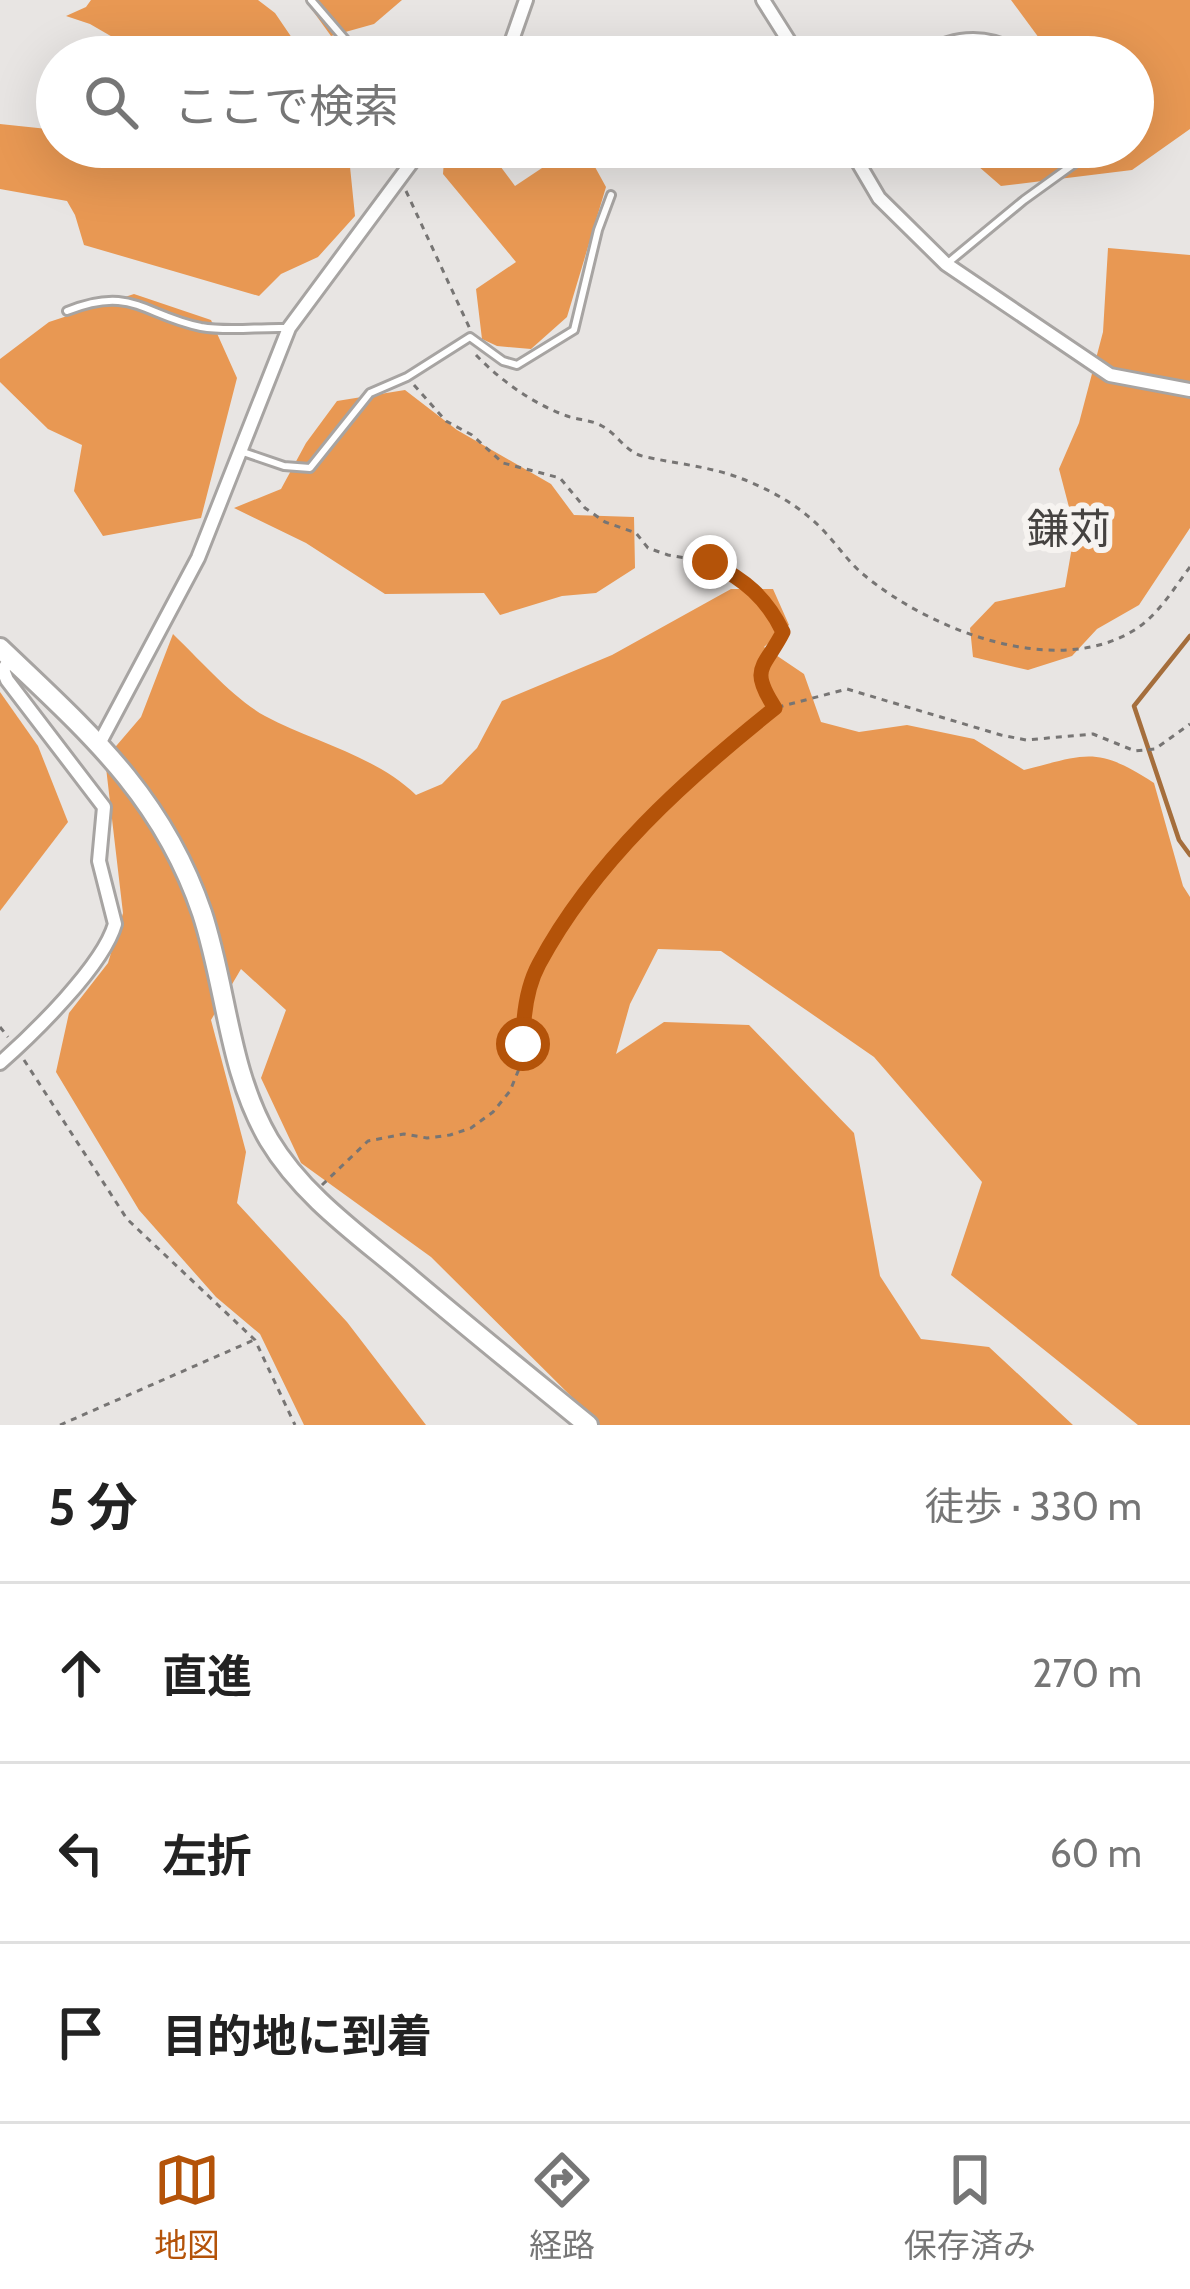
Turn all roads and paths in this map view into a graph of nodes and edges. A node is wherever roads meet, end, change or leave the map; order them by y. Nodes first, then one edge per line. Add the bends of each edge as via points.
1 (310, 0) edge
2 (526, 0) edge
3 (764, 0) edge
4 (342, 36) edge
5 (513, 36) edge
6 (786, 36) edge
7 (407, 168) edge
8 (861, 168) edge
9 (1068, 168) edge
10 (400, 178) junction
11 (611, 195) dead end
12 (946, 264) junction
13 (67, 310) dead end
14 (289, 328) junction
15 (470, 337) junction
16 (407, 377) junction
17 (1190, 390) edge
18 (240, 451) junction
19 (1190, 567) edge
20 (5, 653) edge
21 (775, 708) junction
22 (1190, 724) edge
23 (100, 742) junction
24 (0, 1028) edge
25 (17, 1048) junction
26 (0, 1063) edge
27 (311, 1195) junction
28 (255, 1340) junction
29 (60, 1425) edge
30 (295, 1425) edge
31 (588, 1425) edge

1 - 4 lane
2 - 5 street
3 - 6 street
7 - 10 street
8 - 12 street via 879,198
9 - 12 lane
10 - 14 street
10 - 15 path
11 - 15 lane via 574,330 517,365
12 - 17 street via 1110,375
13 - 14 lane via 113,298 197,326
14 - 18 street
15 - 16 lane
15 - 19 path via 475,353 513,387 562,415 604,426 642,457 713,467 784,499 883,589 992,642 1052,652 1132,632
16 - 18 lane via 370,393 310,468
16 - 21 path via 446,421 503,463 560,478 586,508 636,533 648,548 710,562 761,594 783,632 760,672
18 - 23 street via 198,558
20 - 23 street
20 - 25 street via 7,680 104,807 99,861 116,925
21 - 22 path via 847,689 1001,735 1094,734 1135,751 1155,749
21 - 27 path via 692,775 587,892 538,965 521,1064 493,1112 450,1136 368,1141
23 - 27 street via 178,857 202,914 251,1104
24 - 25 path
25 - 26 street
25 - 28 path via 128,1219
27 - 31 street
28 - 29 path
28 - 30 path

